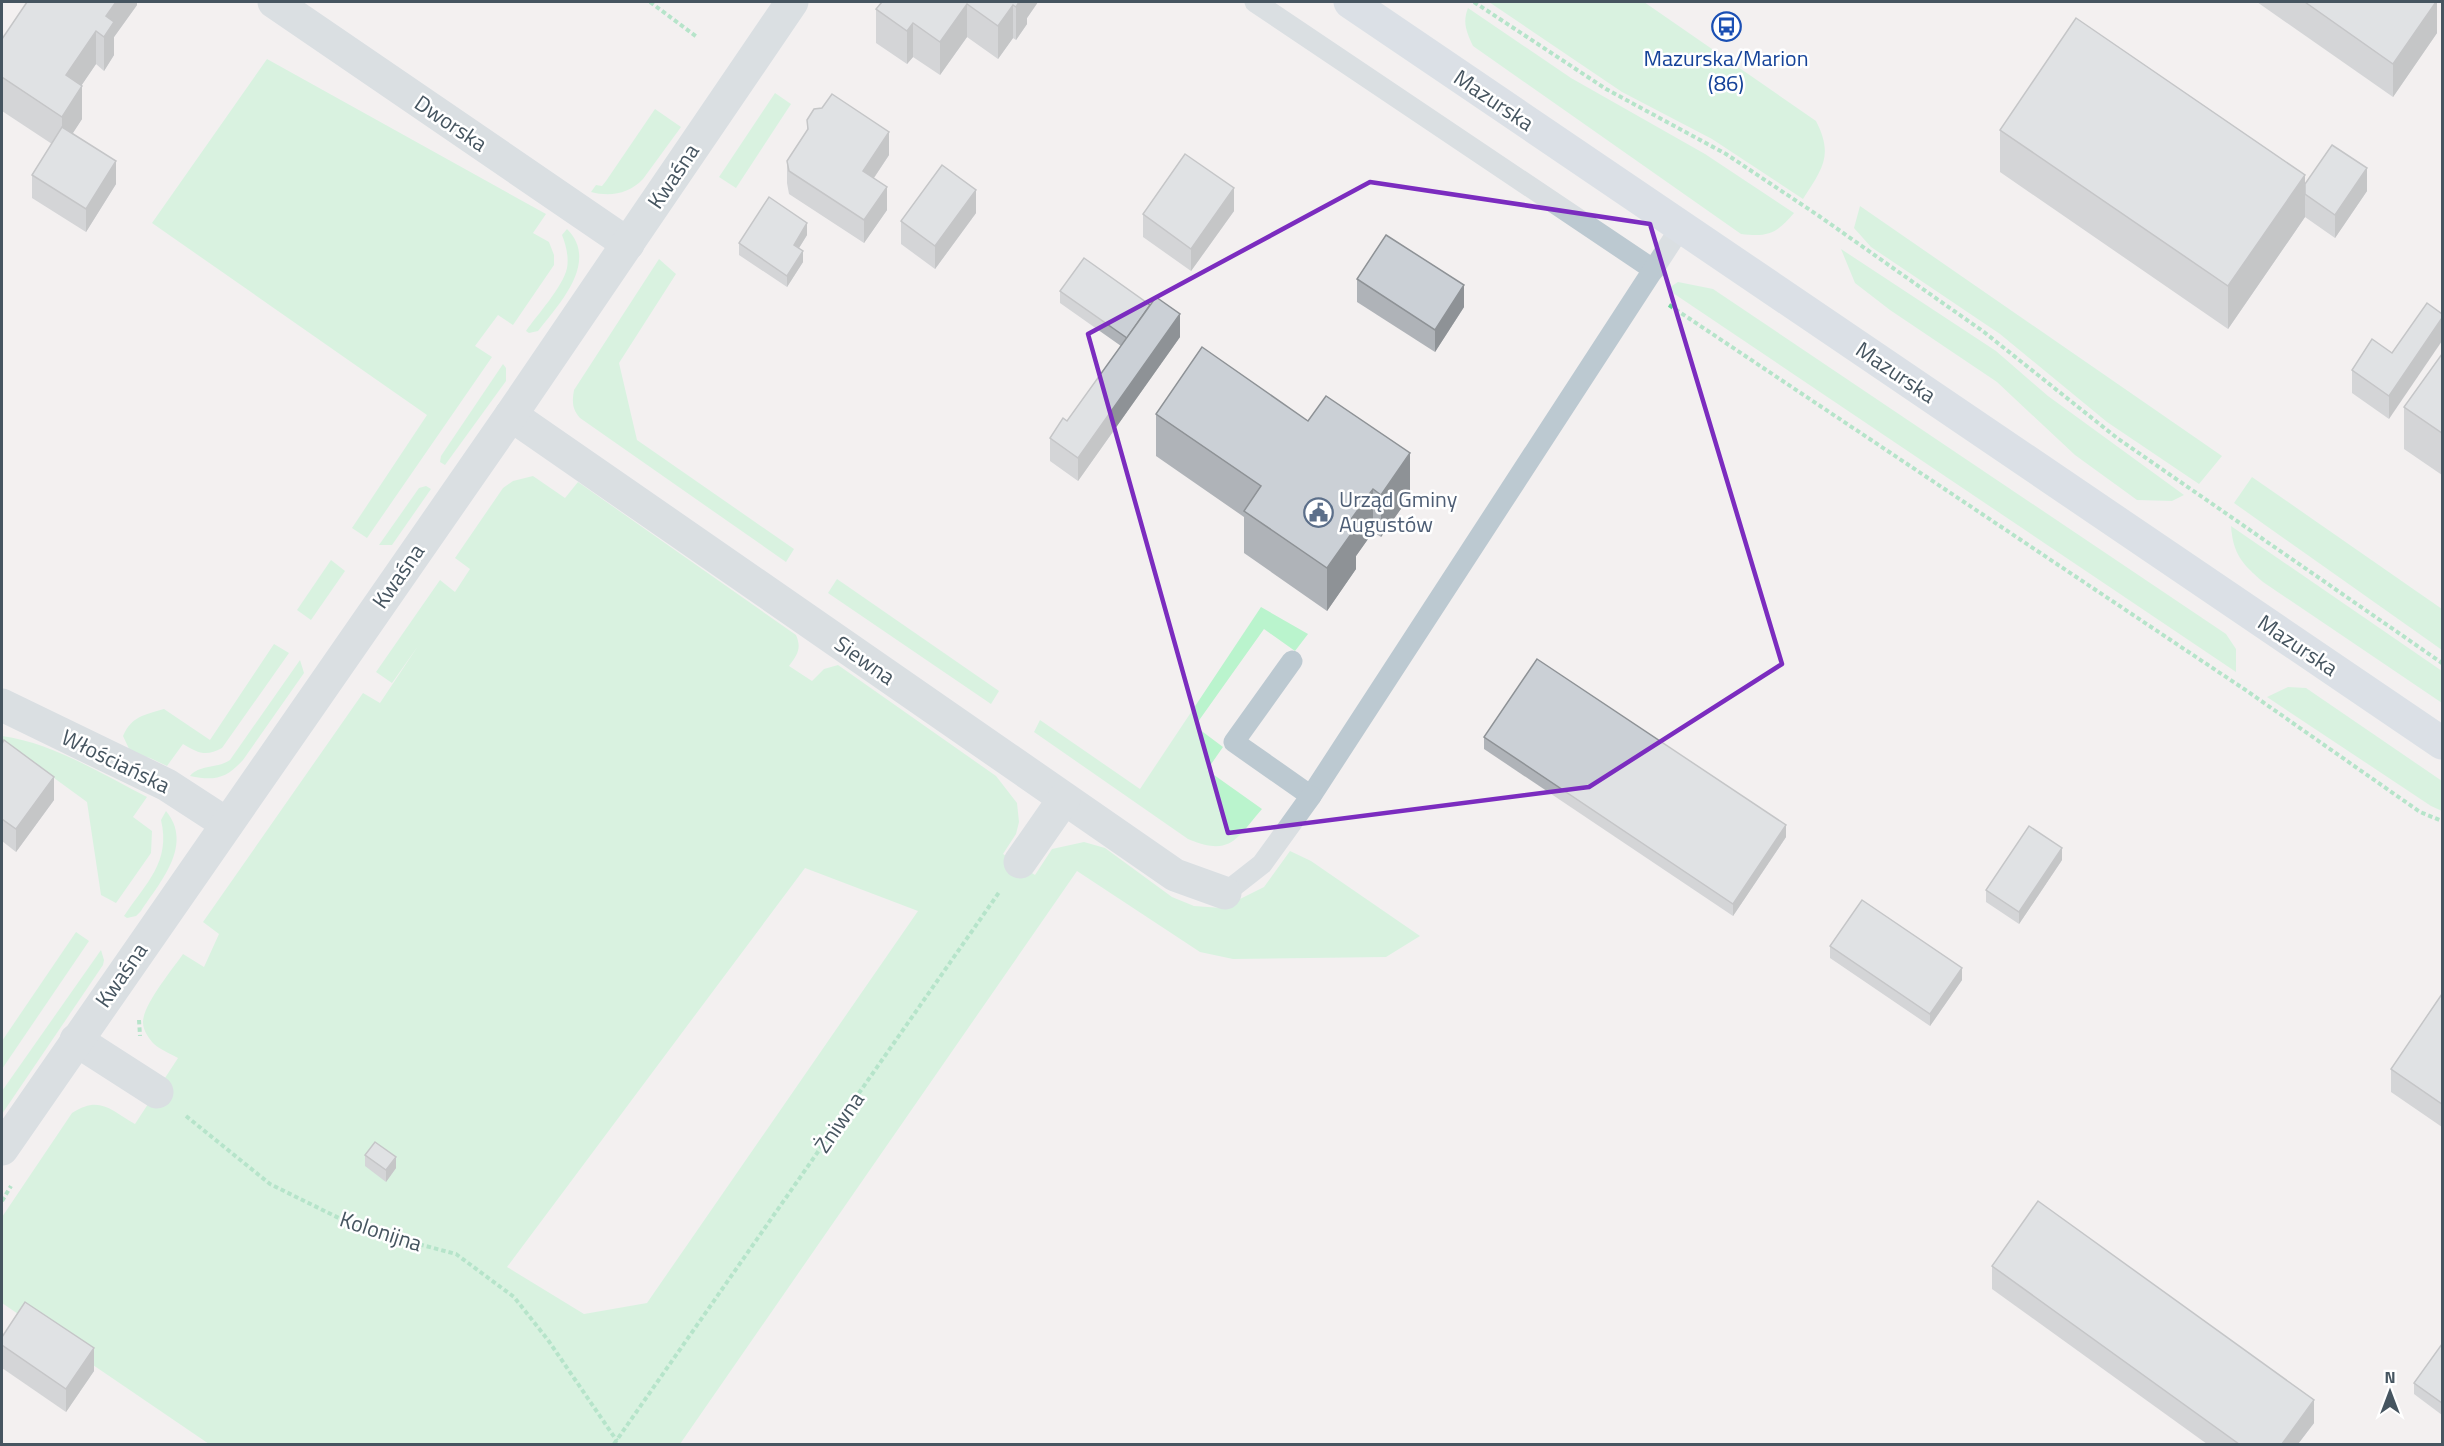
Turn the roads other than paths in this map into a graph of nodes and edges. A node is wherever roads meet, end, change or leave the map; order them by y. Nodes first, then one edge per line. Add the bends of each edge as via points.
1 (274, 2) edge
2 (792, 2) edge
3 (1255, 2) edge
4 (1350, 2) edge
5 (1681, 227) junction
6 (628, 244) junction
7 (1649, 279) junction
8 (511, 415) junction
9 (1292, 661) dead end
10 (2, 705) edge
11 (2442, 742) edge
12 (1311, 796) junction
13 (1064, 799) junction
14 (226, 824) junction
15 (1020, 862) road end
16 (1224, 893) joint
17 (76, 1040) junction
18 (157, 1092) road end
19 (2, 1149) edge

1 - 6 street, Dworska
2 - 6 street, Kwaśna
3 - 7 lane
4 - 5 main road, Mazurska
5 - 7 lane
5 - 11 main road, Mazurska
6 - 8 street, Kwaśna
7 - 12 lane
8 - 13 street, Siewna
8 - 14 street, Kwaśna
9 - 12 lane via 1234,742
10 - 14 street, Włościańska via 167,785
12 - 16 lane via 1262,864
13 - 15 street
13 - 16 street, Siewna via 1175,875
14 - 17 street, Kwaśna
17 - 18 street
17 - 19 street, Kwaśna

